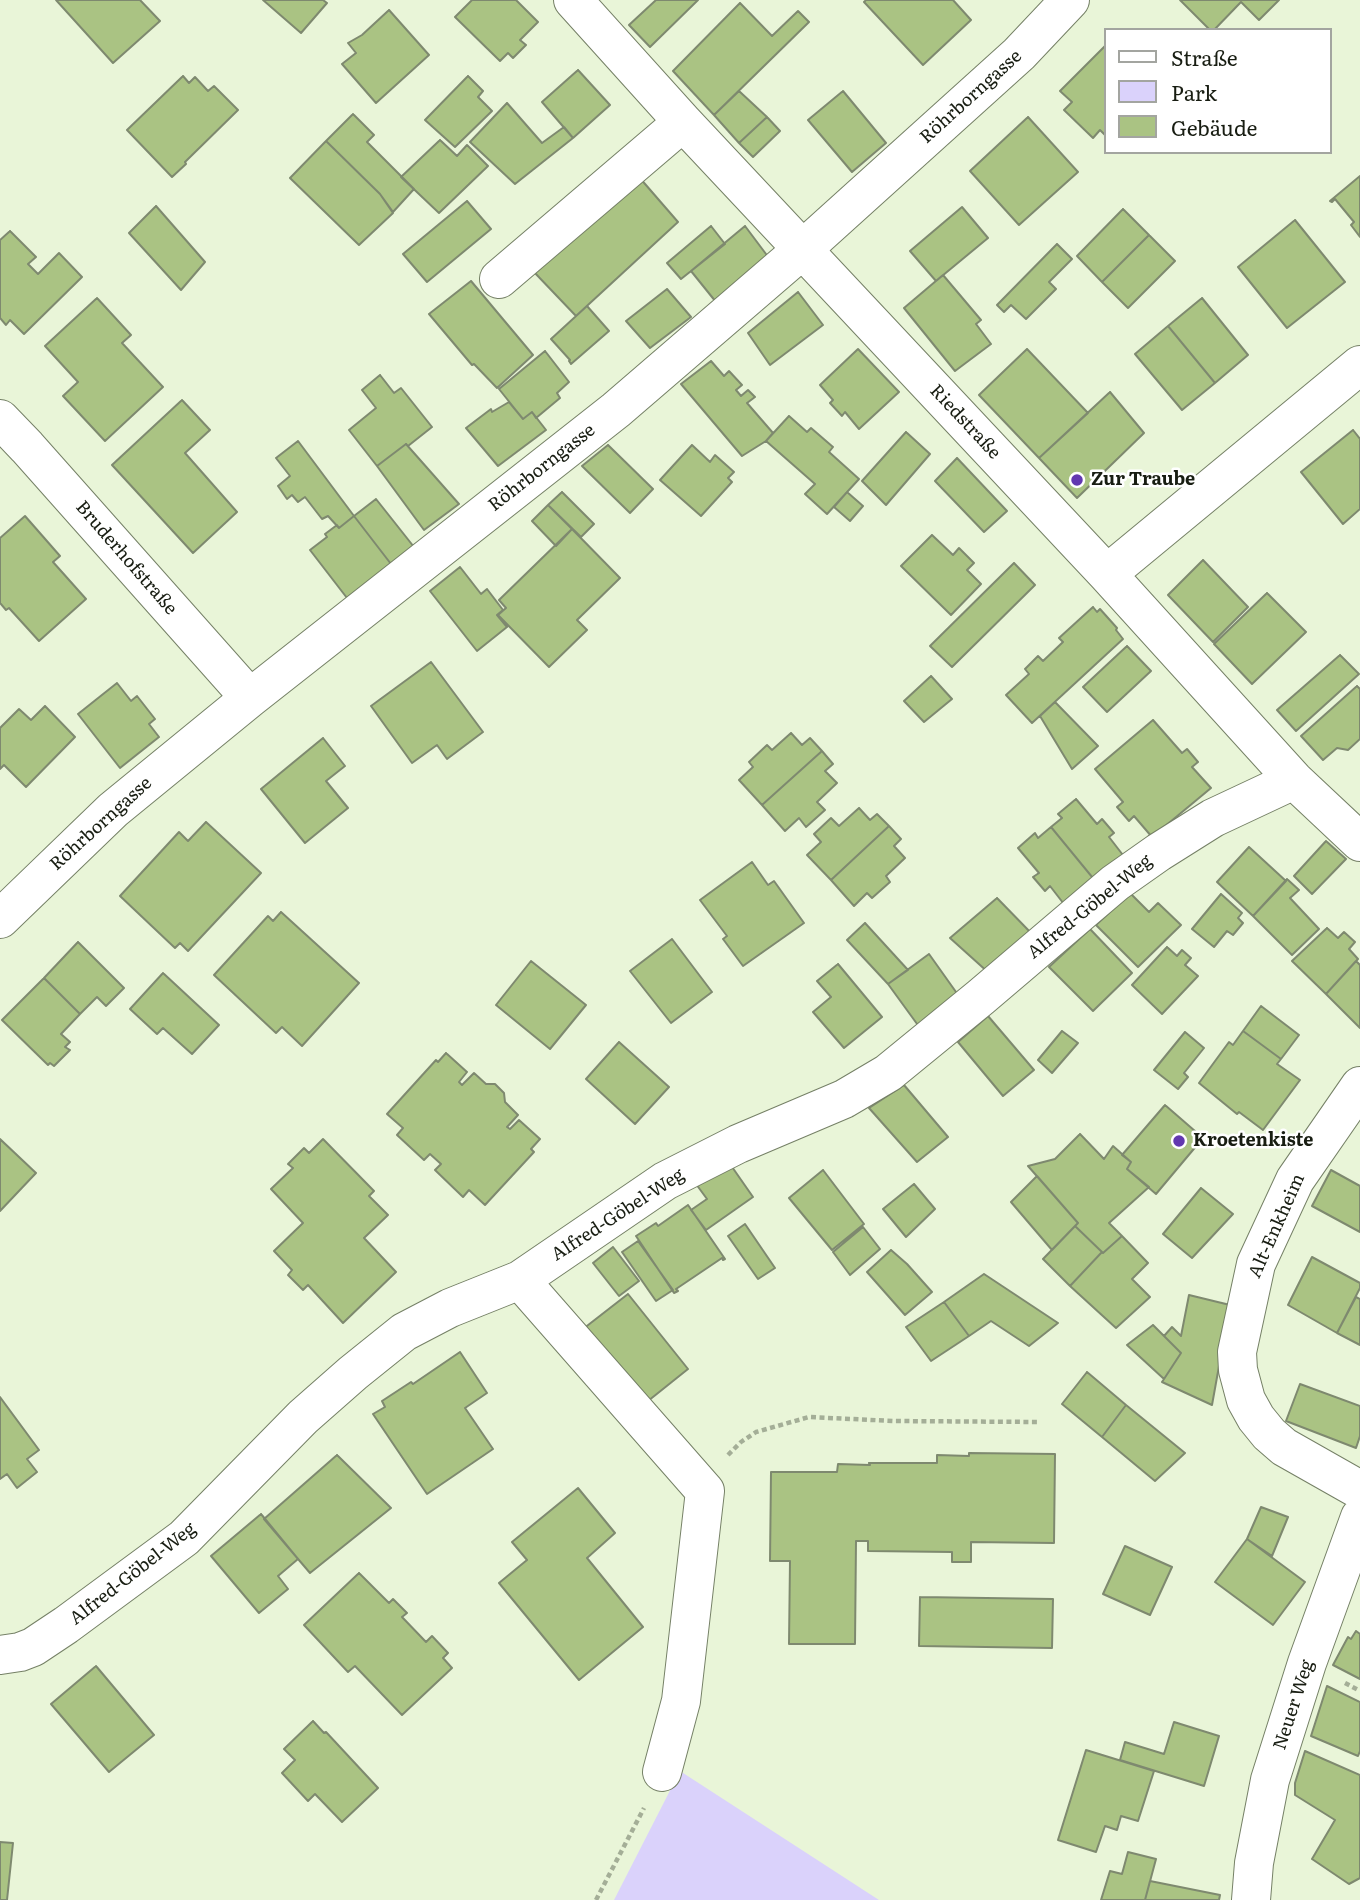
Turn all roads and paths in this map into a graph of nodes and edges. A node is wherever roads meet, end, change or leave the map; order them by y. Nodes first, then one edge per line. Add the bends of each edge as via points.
1 (573, 0) edge
2 (1070, 0) edge
3 (683, 122) junction
4 (803, 249) junction
5 (499, 279) dead end
6 (1360, 365) edge
7 (0, 419) edge
8 (1107, 574) junction
9 (250, 698) junction
10 (1294, 780) junction
11 (1360, 842) edge
12 (0, 919) edge
13 (1360, 1086) edge
14 (520, 1280) junction
15 (1038, 1422) dead end
16 (1360, 1489) edge
17 (705, 1491) junction
18 (1360, 1517) edge
19 (0, 1655) edge
20 (662, 1772) joint
21 (596, 1900) edge
22 (1251, 1900) edge

1 - 3 street, Riedstraße
2 - 4 street, Röhrborngasse via 1019,54
3 - 4 street, Riedstraße
3 - 5 street
4 - 8 street, Riedstraße
4 - 9 street, Röhrborngasse via 616,410
6 - 8 street
7 - 9 street, Bruderhofstraße
8 - 10 street, Riedstraße
9 - 12 street, Röhrborngasse via 113,810
10 - 11 street, Riedstraße
10 - 14 street, Alfred-Göbel-Weg via 1213,818 1115,883 888,1073 844,1099 665,1181
13 - 16 street, Alt-Enkheim via 1295,1180 1256,1264 1237,1352 1246,1400 1269,1434
14 - 17 street
14 - 19 street, Alfred-Göbel-Weg via 404,1332 303,1417 184,1538 33,1647
15 - 17 path via 809,1417 756,1432 741,1442 718,1464
17 - 20 street via 681,1701
18 - 22 street, Neuer Weg via 1270,1780
20 - 21 path

